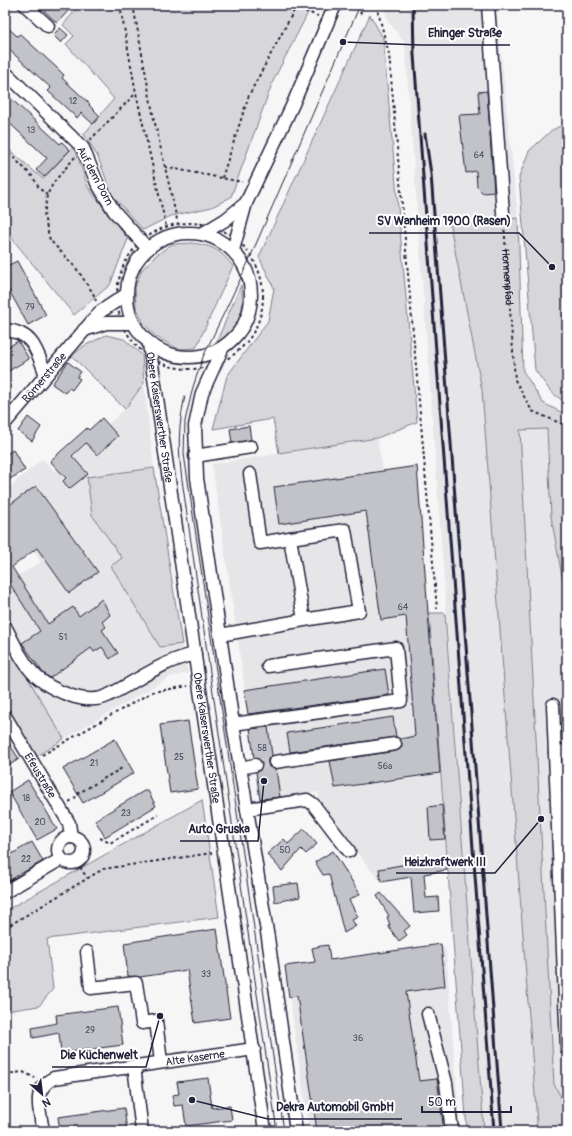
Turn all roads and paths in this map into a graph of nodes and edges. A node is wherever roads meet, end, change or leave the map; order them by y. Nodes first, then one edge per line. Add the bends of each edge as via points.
1 (25, 5) edge
2 (120, 5) edge
3 (133, 5) edge
4 (288, 5) edge
5 (335, 5) edge
6 (364, 5) edge
7 (378, 5) edge
8 (488, 5) edge
9 (297, 6) edge
10 (360, 14) dead end
11 (328, 22) junction
12 (48, 26) dead end
13 (5, 72) edge
14 (136, 93) junction
15 (83, 148) junction
16 (5, 149) edge
17 (165, 167) junction
18 (222, 178) junction
19 (242, 182) dead end
20 (47, 195) junction
21 (246, 203) junction
22 (503, 213) joint
23 (178, 224) junction
24 (166, 226) junction
25 (207, 231) junction
26 (144, 244) junction
27 (235, 245) junction
28 (122, 297) junction
29 (100, 312) junction
30 (128, 323) junction
31 (5, 330) edge
32 (83, 331) junction
33 (149, 344) junction
34 (222, 349) junction
35 (152, 359) junction
36 (214, 365) junction
37 (46, 375) junction
38 (5, 423) edge
39 (567, 426) edge
40 (251, 447) dead end
41 (195, 456) junction
42 (250, 474) dead end
43 (290, 538) junction
44 (437, 609) dead end
45 (304, 620) junction
46 (5, 626) edge
47 (220, 635) junction
48 (195, 654) junction
49 (268, 666) dead end
50 (201, 684) junction
51 (553, 705) dead end
52 (5, 716) edge
53 (233, 724) junction
54 (395, 744) dead end
55 (567, 751) edge
56 (555, 752) junction
57 (32, 761) junction
58 (275, 762) tunnel mouth
59 (255, 765) tunnel mouth
60 (124, 767) dead end
61 (240, 768) junction
62 (60, 807) junction
63 (247, 809) junction
64 (158, 815) dead end
65 (71, 837) junction
66 (100, 838) dead end
67 (223, 851) junction
68 (349, 851) dead end
69 (61, 859) junction
70 (77, 862) junction
71 (87, 878) junction
72 (5, 892) edge
73 (5, 928) edge
74 (87, 952) dead end
75 (566, 978) edge
76 (428, 1014) dead end
77 (254, 1049) junction
78 (567, 1049) edge
79 (161, 1062) junction
80 (134, 1066) junction
81 (5, 1074) edge
82 (45, 1082) junction
83 (43, 1131) edge
84 (142, 1131) edge
85 (265, 1131) edge
86 (296, 1131) edge
87 (452, 1131) edge

1 - 12 street
2 - 14 path
3 - 17 path
4 - 9 path
5 - 11 street
6 - 10 path
7 - 44 path via 389,54
8 - 22 street
9 - 11 path
9 - 18 path via 249,95
11 - 21 street
13 - 15 street, Auf dem Dorn
14 - 15 path
14 - 24 path
15 - 20 path via 54,182
15 - 26 street, Auf dem Dorn via 97,183 110,205
16 - 20 path
17 - 18 path
17 - 23 path
18 - 19 path
20 - 29 path via 44,216 50,240 76,268 93,293
21 - 25 street
21 - 27 street
22 - 39 path, Honnenpfad via 515,380 532,411
23 - 24 path
23 - 25 path via 188,222
24 - 26 path via 155,230
25 - 26 street via 184,233
25 - 27 street via 219,240
26 - 28 street
26 - 28 path via 128,254 120,271 117,282
27 - 34 street via 246,267 252,303 246,321 236,337
27 - 36 path via 251,254 261,276 263,309 248,341 236,354
28 - 29 street, Römerstraße
28 - 30 street via 128,309
29 - 32 street, Römerstraße
30 - 32 street via 106,323
30 - 33 street
30 - 35 path via 133,341
31 - 37 street via 26,336 36,347
32 - 37 street, Römerstraße
33 - 34 street via 164,353 180,358 203,357
33 - 35 street, Obere Kaiserswerther Straße
34 - 36 street
35 - 36 path via 172,368 199,370
35 - 48 street, Obere Kaiserswerther Straße
36 - 41 street via 202,393 195,426
37 - 38 street, Römerstraße
40 - 41 street
41 - 47 street
42 - 43 street via 260,543
43 - 45 street
43 - 45 street via 345,530 359,611
45 - 47 street
46 - 48 street via 35,678 54,690 83,699 106,697 165,663
47 - 53 street
48 - 50 street, Obere Kaiserswerther Straße
49 - 53 street via 396,648 401,701
50 - 57 path via 152,692
50 - 67 street, Obere Kaiserswerther Straße
51 - 56 street
52 - 57 street, Efeustraße
53 - 61 street
54 - 58 street
55 - 56 street
56 - 75 street
57 - 62 street, Efeustraße
59 - 61 street
60 - 62 path via 77,794
61 - 63 street
62 - 65 street, Efeustraße via 69,823
63 - 68 street via 307,800 313,804
63 - 86 street
64 - 66 path via 110,843
65 - 69 street via 60,843 57,851
65 - 70 street via 79,840 84,847 83,856
67 - 71 path via 103,869
67 - 77 street, Obere Kaiserswerther Straße
69 - 70 street via 68,863
69 - 72 street
70 - 71 path
71 - 73 path
74 - 79 street via 91,988 136,983 142,1023 156,1021
75 - 78 street
76 - 87 street via 446,1083
77 - 79 street, Alte Kaserne
77 - 85 street, Obere Kaiserswerther Straße
79 - 80 street, Alte Kaserne
80 - 82 street, Alte Kaserne via 54,1078
80 - 84 street
81 - 82 path via 23,1072
82 - 83 street via 40,1090 39,1100

